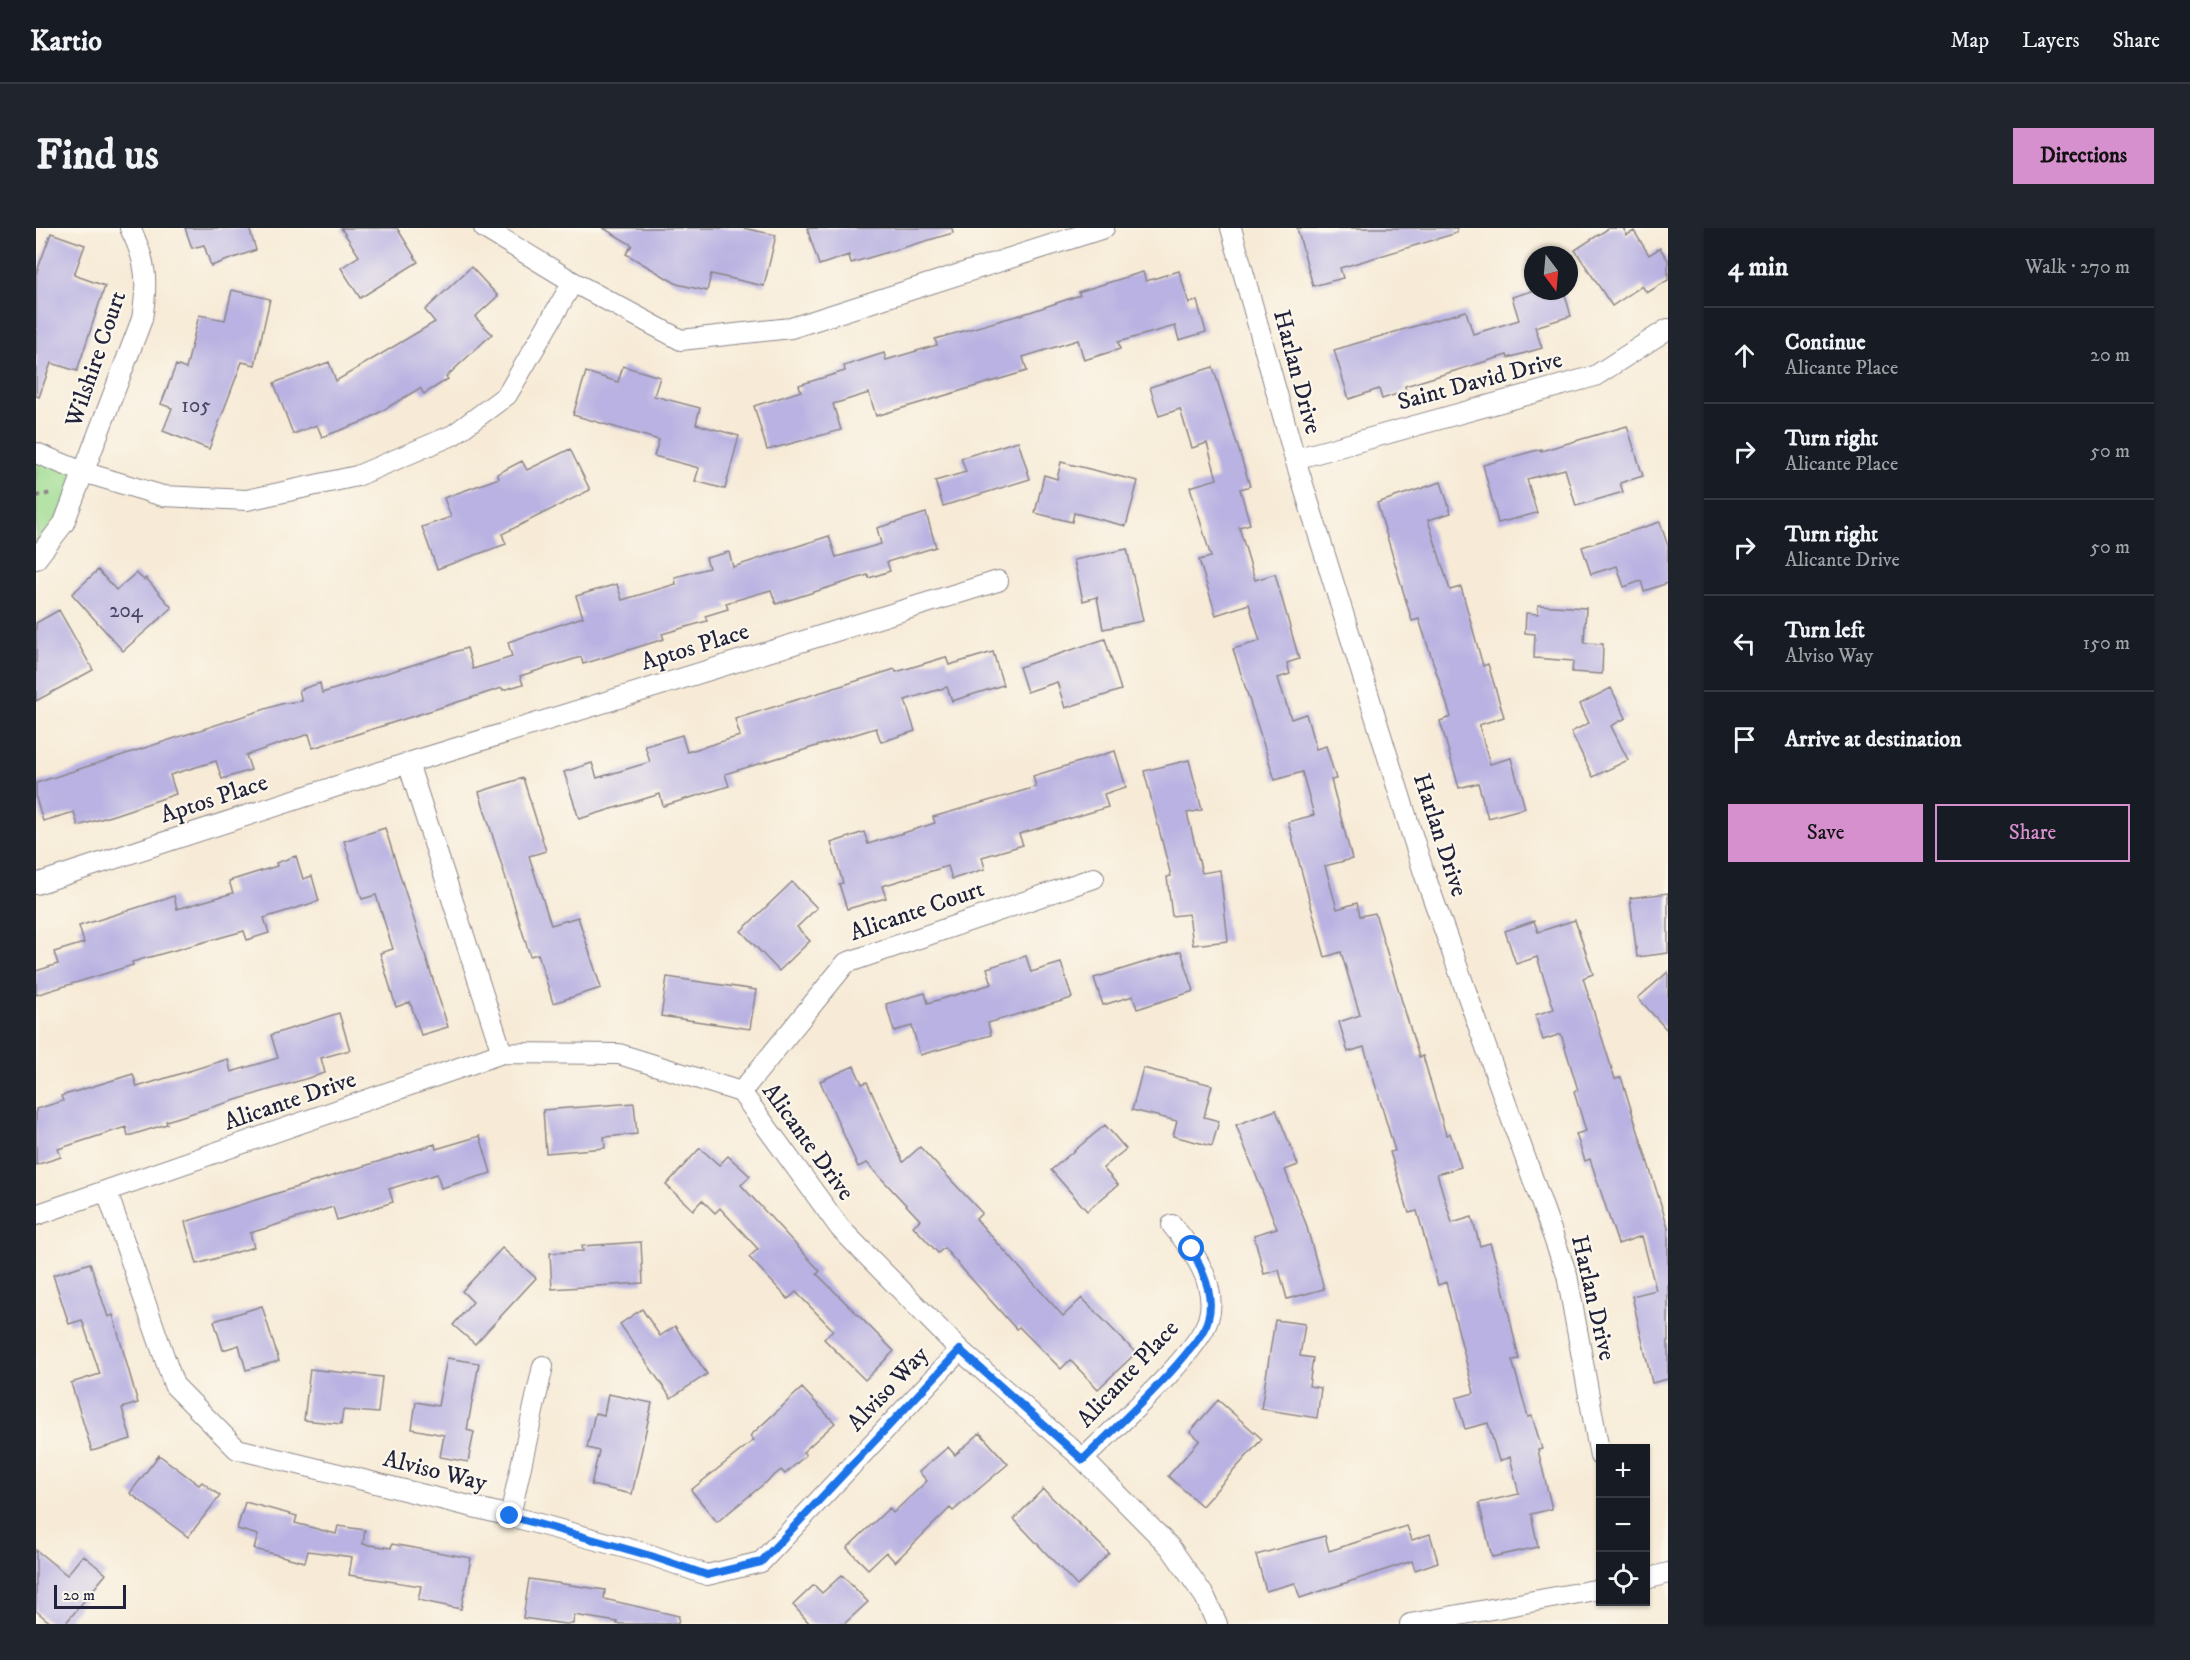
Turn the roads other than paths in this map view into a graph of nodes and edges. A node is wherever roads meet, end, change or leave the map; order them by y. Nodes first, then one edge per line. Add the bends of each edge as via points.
1 (129, 228) edge
2 (484, 228) edge
3 (1104, 228) edge
4 (1231, 228) edge
5 (573, 282) junction
6 (1668, 329) edge
7 (36, 453) edge
8 (1295, 459) junction
9 (83, 472) junction
10 (36, 559) edge
11 (998, 581) dead end
12 (408, 763) junction
13 (1094, 878) dead end
14 (36, 884) edge
15 (502, 1053) junction
16 (741, 1092) junction
17 (107, 1192) junction
18 (36, 1215) edge
19 (1172, 1225) dead end
20 (960, 1350) junction
21 (543, 1366) dead end
22 (1598, 1444) edge
23 (1083, 1460) junction
24 (510, 1516) junction
25 (1668, 1573) edge
26 (1650, 1578) edge
27 (1596, 1590) edge
28 (1217, 1624) edge
29 (1410, 1624) edge

1 - 9 street, Wilshire Court via 141,250 147,283 142,319
2 - 5 street
3 - 5 street via 791,328 681,340
4 - 8 street, Harlan Drive
5 - 9 street via 507,395 453,435 357,476 247,500 163,496
6 - 8 street, Saint David Drive via 1595,376
7 - 9 street
8 - 22 street, Harlan Drive via 1425,873 1567,1275
9 - 10 street, Wilshire Court via 64,523
11 - 12 street, Aptos Place
12 - 14 street, Aptos Place
12 - 15 street
13 - 16 street, Alicante Court via 846,963
15 - 16 street, Alicante Drive via 619,1053
15 - 17 street, Alicante Drive
16 - 20 street, Alicante Drive via 840,1228
17 - 18 street, Alicante Drive
17 - 24 street, Alviso Way via 174,1385 237,1449
19 - 23 street, Alicante Place via 1192,1249 1209,1286 1208,1319 1192,1348
20 - 23 street, Alicante Drive
20 - 24 street, Alviso Way via 761,1562 707,1575
21 - 24 street
23 - 28 street, Alicante Drive via 1170,1547 1205,1597
25 - 26 street
27 - 29 street

